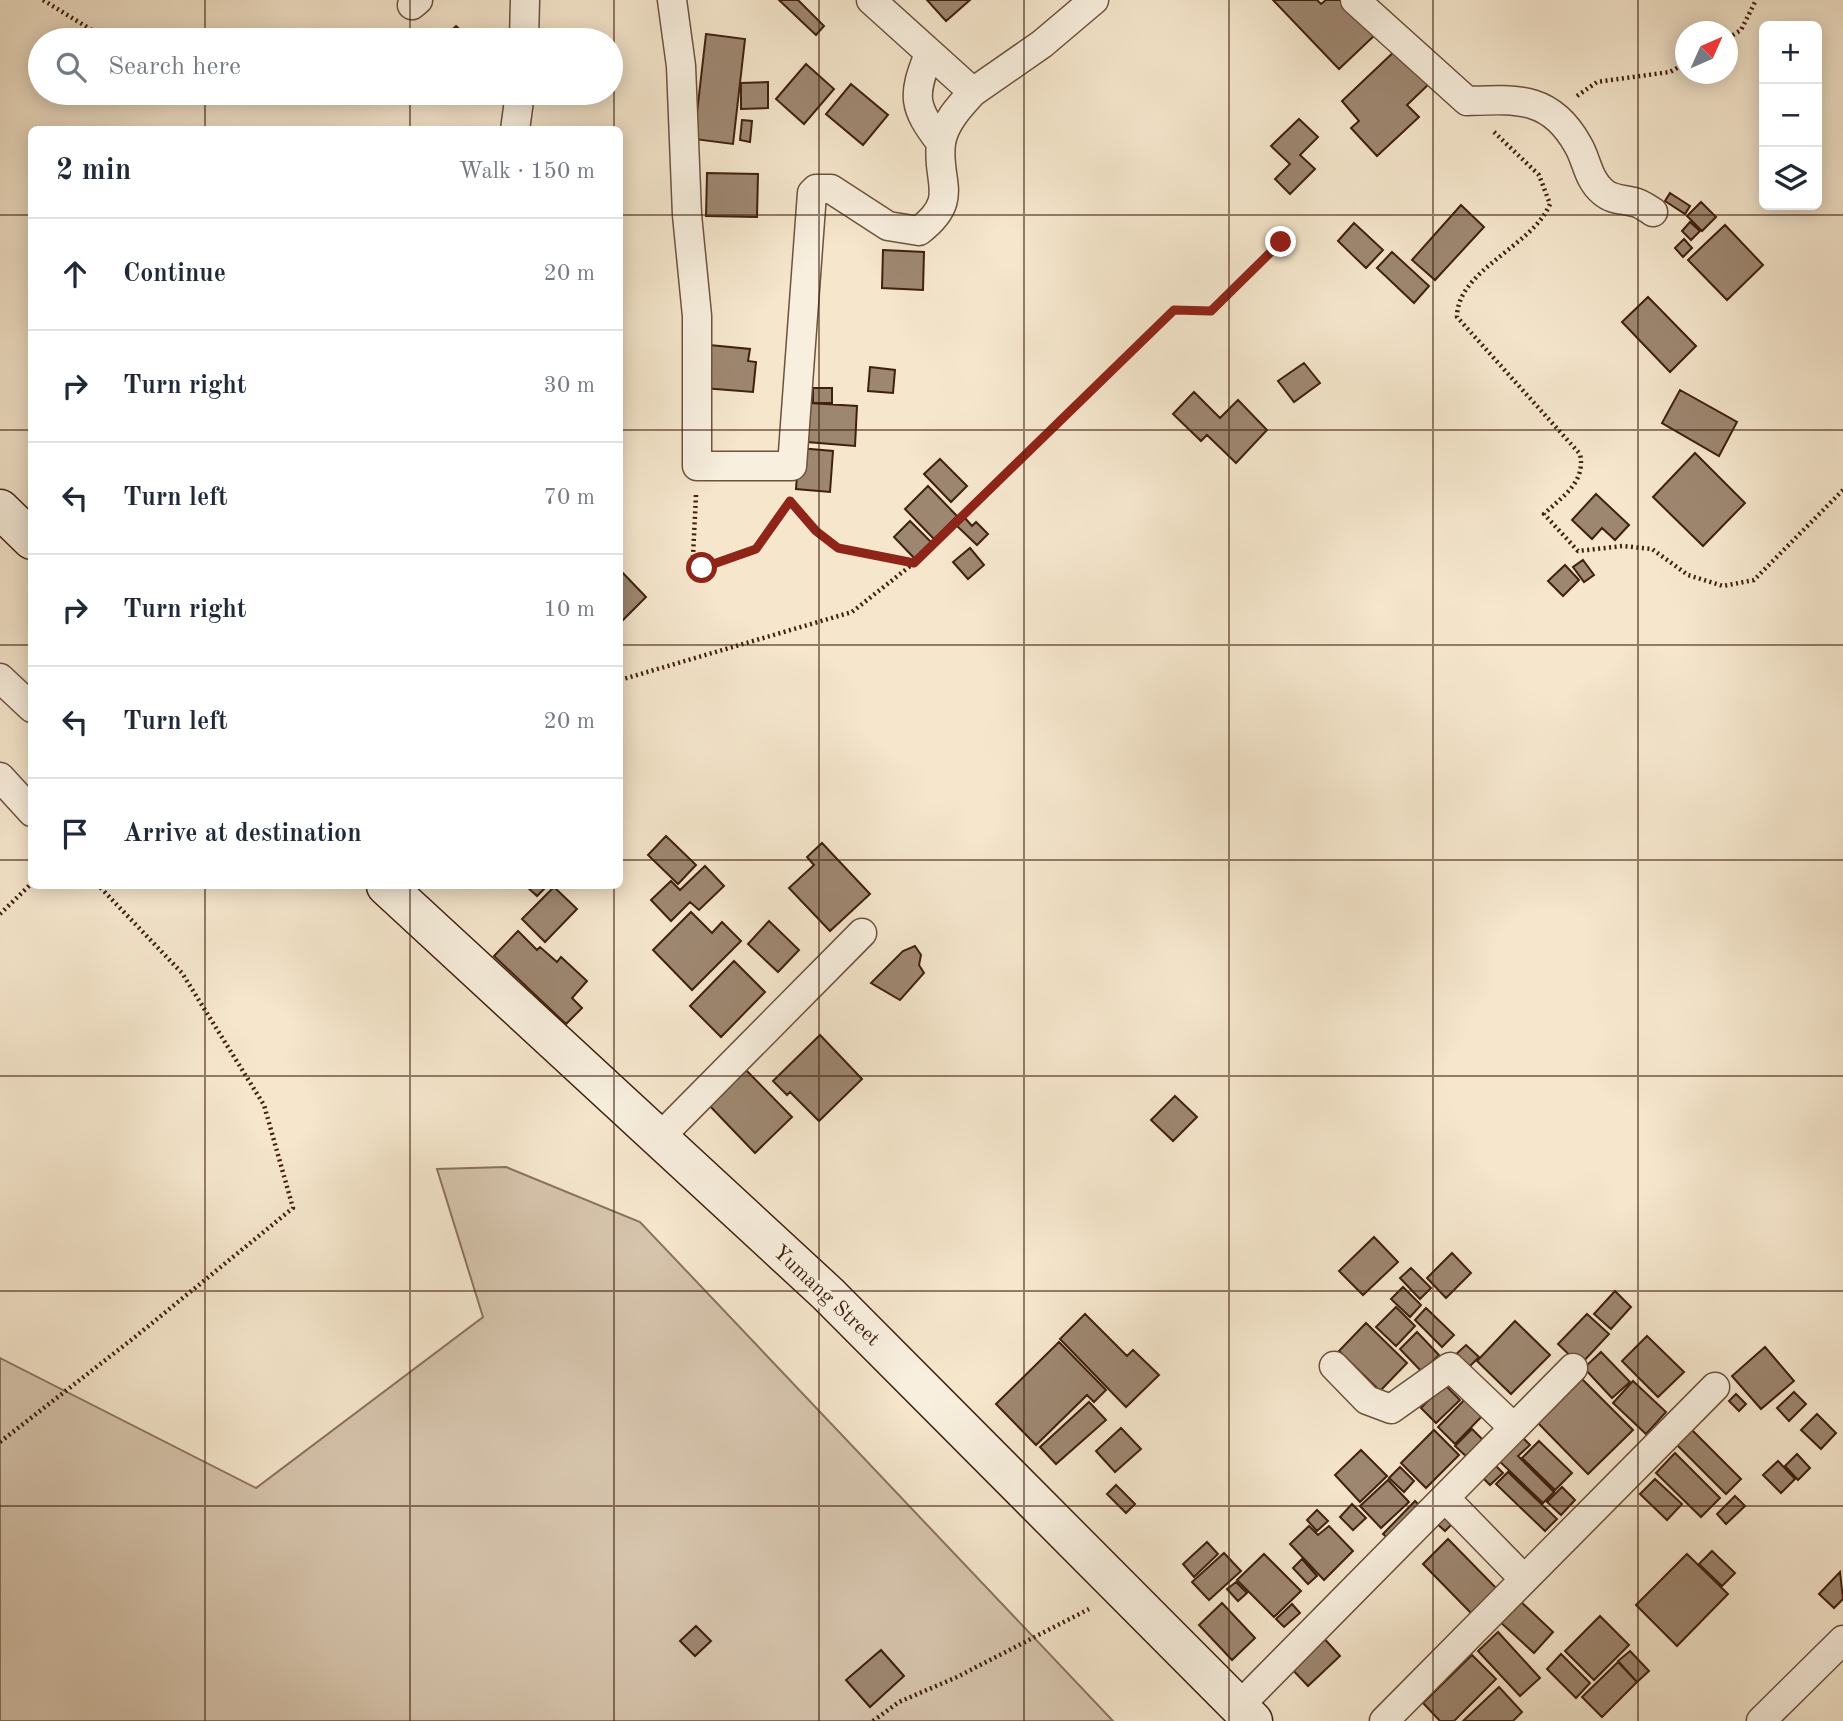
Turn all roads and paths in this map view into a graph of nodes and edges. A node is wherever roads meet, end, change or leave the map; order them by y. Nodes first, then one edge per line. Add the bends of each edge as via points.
1 (43, 0) edge
2 (525, 0) edge
3 (672, 0) edge
4 (871, 0) edge
5 (1094, 0) edge
6 (1355, 0) edge
7 (1756, 0) edge
8 (88, 28) edge
9 (524, 28) edge
10 (1738, 32) edge
11 (929, 54) junction
12 (1675, 69) edge
13 (973, 92) junction
14 (1467, 101) junction
15 (518, 105) edge
16 (1552, 111) junction
17 (516, 126) edge
18 (941, 143) junction
19 (1653, 212) dead end
20 (1281, 242) dead end
21 (697, 466) junction
22 (1843, 490) edge
23 (0, 509) edge
24 (28, 536) edge
25 (914, 563) junction
26 (0, 678) edge
27 (623, 679) edge
28 (28, 704) edge
29 (0, 778) edge
30 (28, 808) edge
31 (28, 887) edge
32 (102, 889) edge
33 (389, 889) edge
34 (0, 914) edge
35 (862, 933) dead end
36 (659, 1138) junction
37 (1334, 1366) dead end
38 (1573, 1368) dead end
39 (1715, 1387) dead end
40 (1513, 1427) junction
41 (0, 1442) edge
42 (1445, 1498) junction
43 (1524, 1579) junction
44 (1123, 1591) junction
45 (1843, 1640) edge
46 (1245, 1714) edge
47 (873, 1721) edge
48 (1384, 1721) edge
49 (1761, 1721) edge

1 - 8 path
2 - 9 street
3 - 21 street via 681,66 687,215 697,316
4 - 11 street
5 - 13 street via 1042,44
6 - 14 street
7 - 10 path
11 - 13 street
11 - 18 street via 916,98 920,113
12 - 16 path via 1597,82
13 - 18 street via 946,128
14 - 16 street via 1520,101
14 - 22 path via 1539,175 1550,204 1544,219 1479,275 1457,305 1457,317 1580,454 1583,466 1577,483 1544,514 1578,551 1623,546 1652,549 1688,575 1723,586 1754,580
15 - 17 street
16 - 19 street via 1579,145 1602,192
18 - 21 street via 946,198 919,231 888,226 831,189 811,193 792,466
20 - 25 path via 1211,311 1174,310
21 - 25 path via 692,555 702,568 756,549 790,501 838,548
23 - 24 main road
25 - 27 path via 852,612
26 - 28 street
29 - 30 street
31 - 34 path
32 - 41 path via 182,973 264,1105 293,1208
33 - 36 main road, Yumang Street
35 - 36 street
36 - 44 main road, Yumang Street via 867,1332
37 - 40 street via 1367,1400 1391,1409 1450,1367
38 - 40 street
39 - 43 street
40 - 42 street
42 - 43 street
42 - 46 street
43 - 48 street
44 - 46 main road, Yumang Street
44 - 47 path via 899,1702
45 - 49 street

